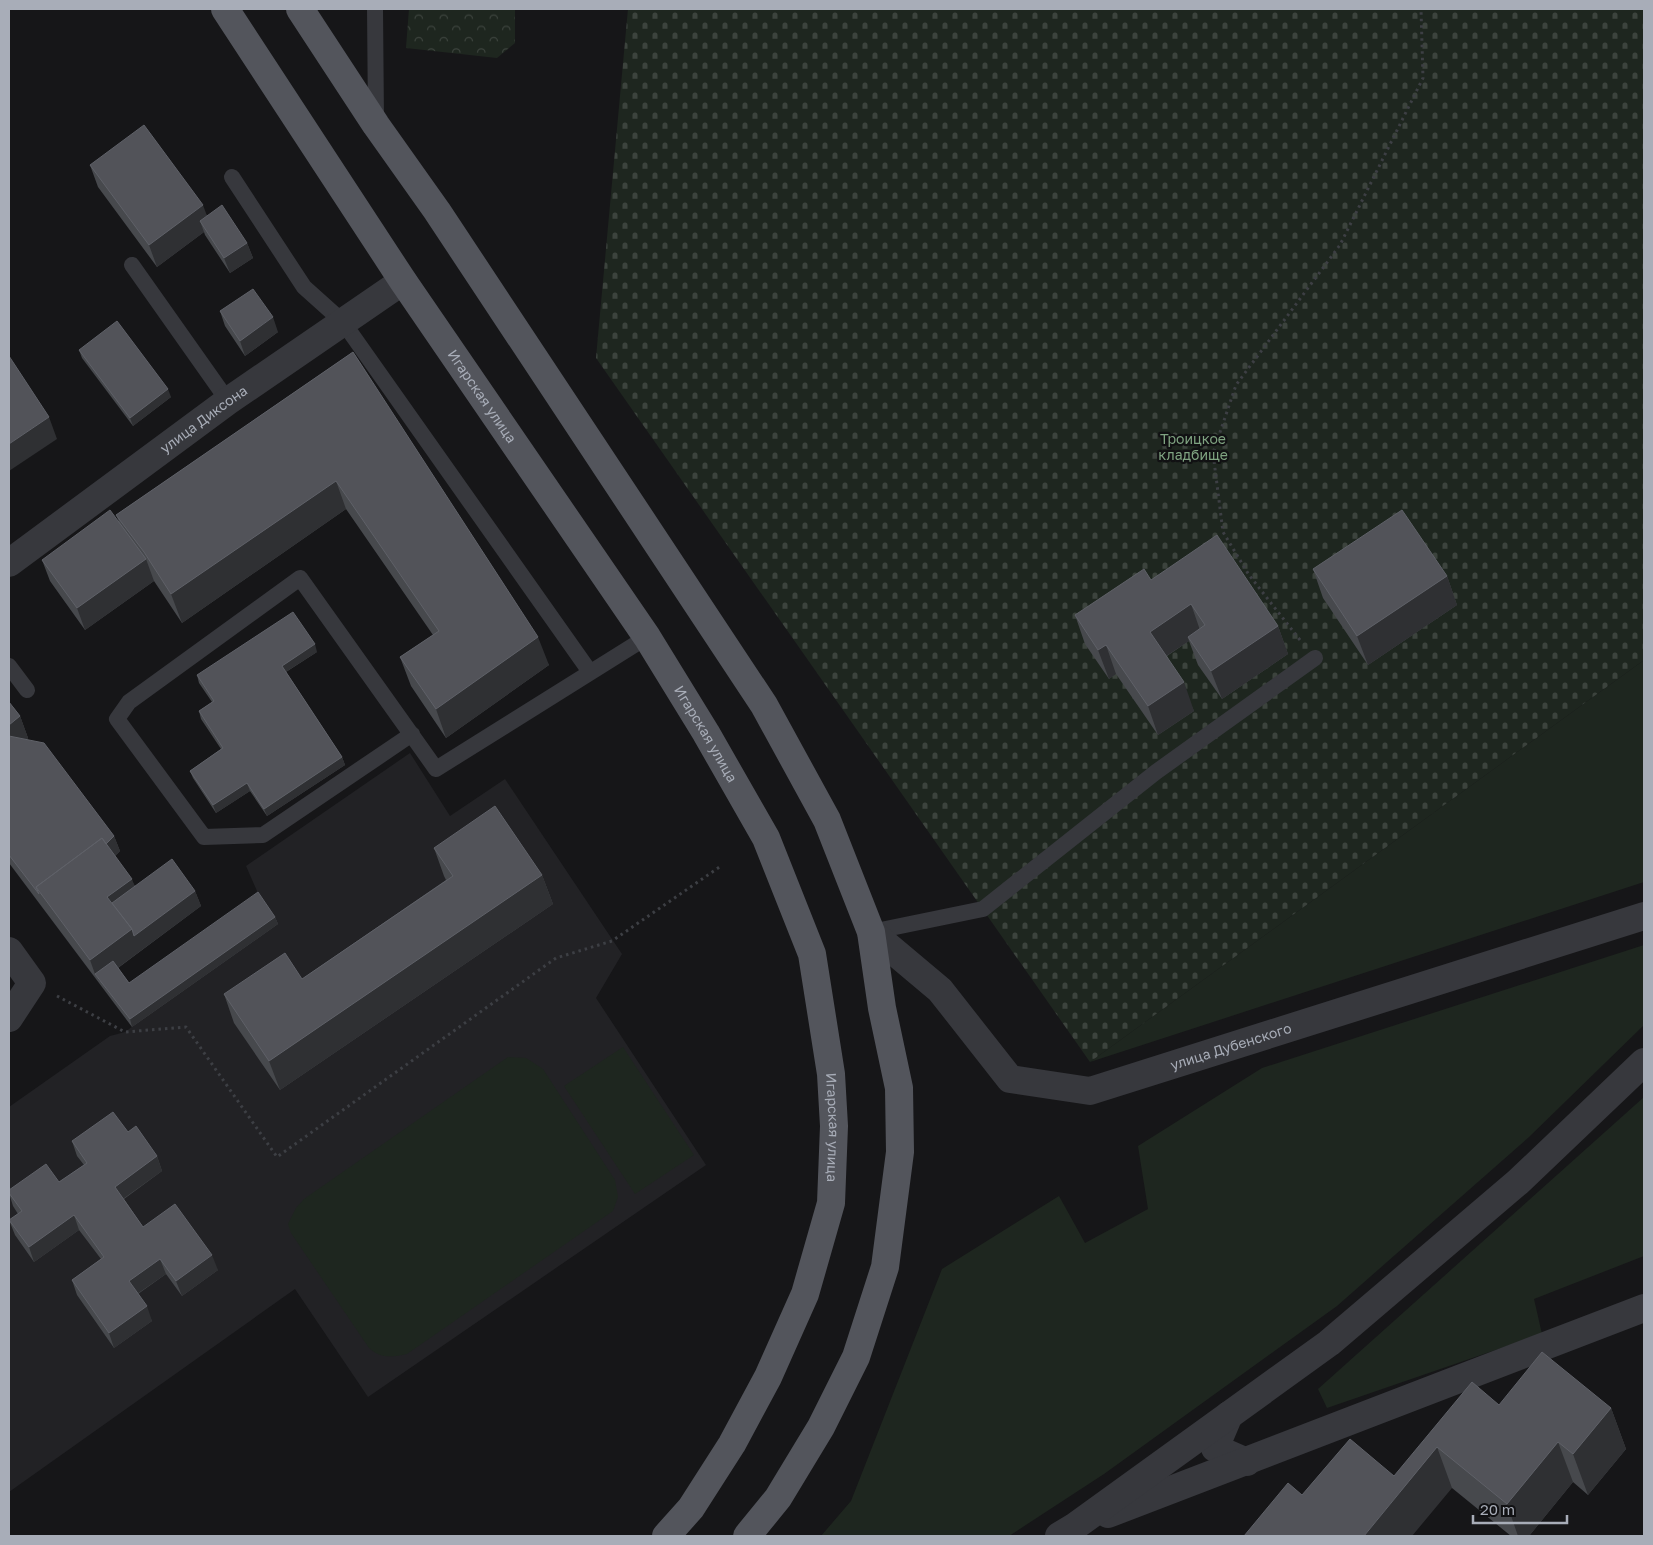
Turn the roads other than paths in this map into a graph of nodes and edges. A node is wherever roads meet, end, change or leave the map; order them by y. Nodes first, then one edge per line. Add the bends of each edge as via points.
1 (225, 9) edge
2 (300, 9) edge
3 (375, 9) edge
4 (376, 125) junction
5 (232, 177) dead end
6 (132, 265) dead end
7 (404, 281) junction
8 (343, 322) junction
9 (228, 401) junction
10 (9, 563) edge
11 (647, 637) junction
12 (1315, 658) road end
13 (9, 666) edge
14 (590, 672) junction
15 (26, 690) dead end
16 (412, 734) junction
17 (1644, 916) edge
18 (871, 932) junction
19 (9, 951) edge
20 (9, 1018) edge
21 (1644, 1062) edge
22 (1644, 1308) edge
23 (1228, 1416) junction
24 (1246, 1462) junction
25 (1067, 1532) edge
26 (666, 1536) edge
27 (747, 1536) edge

1 - 7 main road, Игарская улица
2 - 4 main road
3 - 4 lane
4 - 18 main road via 437,211 764,706 827,820
5 - 8 lane via 304,287
6 - 9 lane
7 - 8 street, улица Диксона
7 - 11 main road, Игарская улица
8 - 9 street, улица Диксона
8 - 14 lane
9 - 10 street, улица Диксона
11 - 14 lane
11 - 26 main road, Игарская улица via 766,838 812,954 831,1074 834,1126 831,1203 804,1294 768,1377 732,1444 691,1508
12 - 18 lane via 1156,772 983,909
13 - 15 lane
14 - 16 lane via 436,770
16 - 16 lane via 263,835 204,837 117,719 129,702 300,578
17 - 18 street, улица Дубенского via 1090,1091 1010,1079 940,990
18 - 27 main road via 882,1008 899,1088 900,1152 885,1267 856,1357 821,1427 778,1498
19 - 20 street via 32,983
21 - 23 street via 1518,1182 1329,1343
22 - 24 street
23 - 24 street via 1215,1448
23 - 25 street
24 - 25 street

